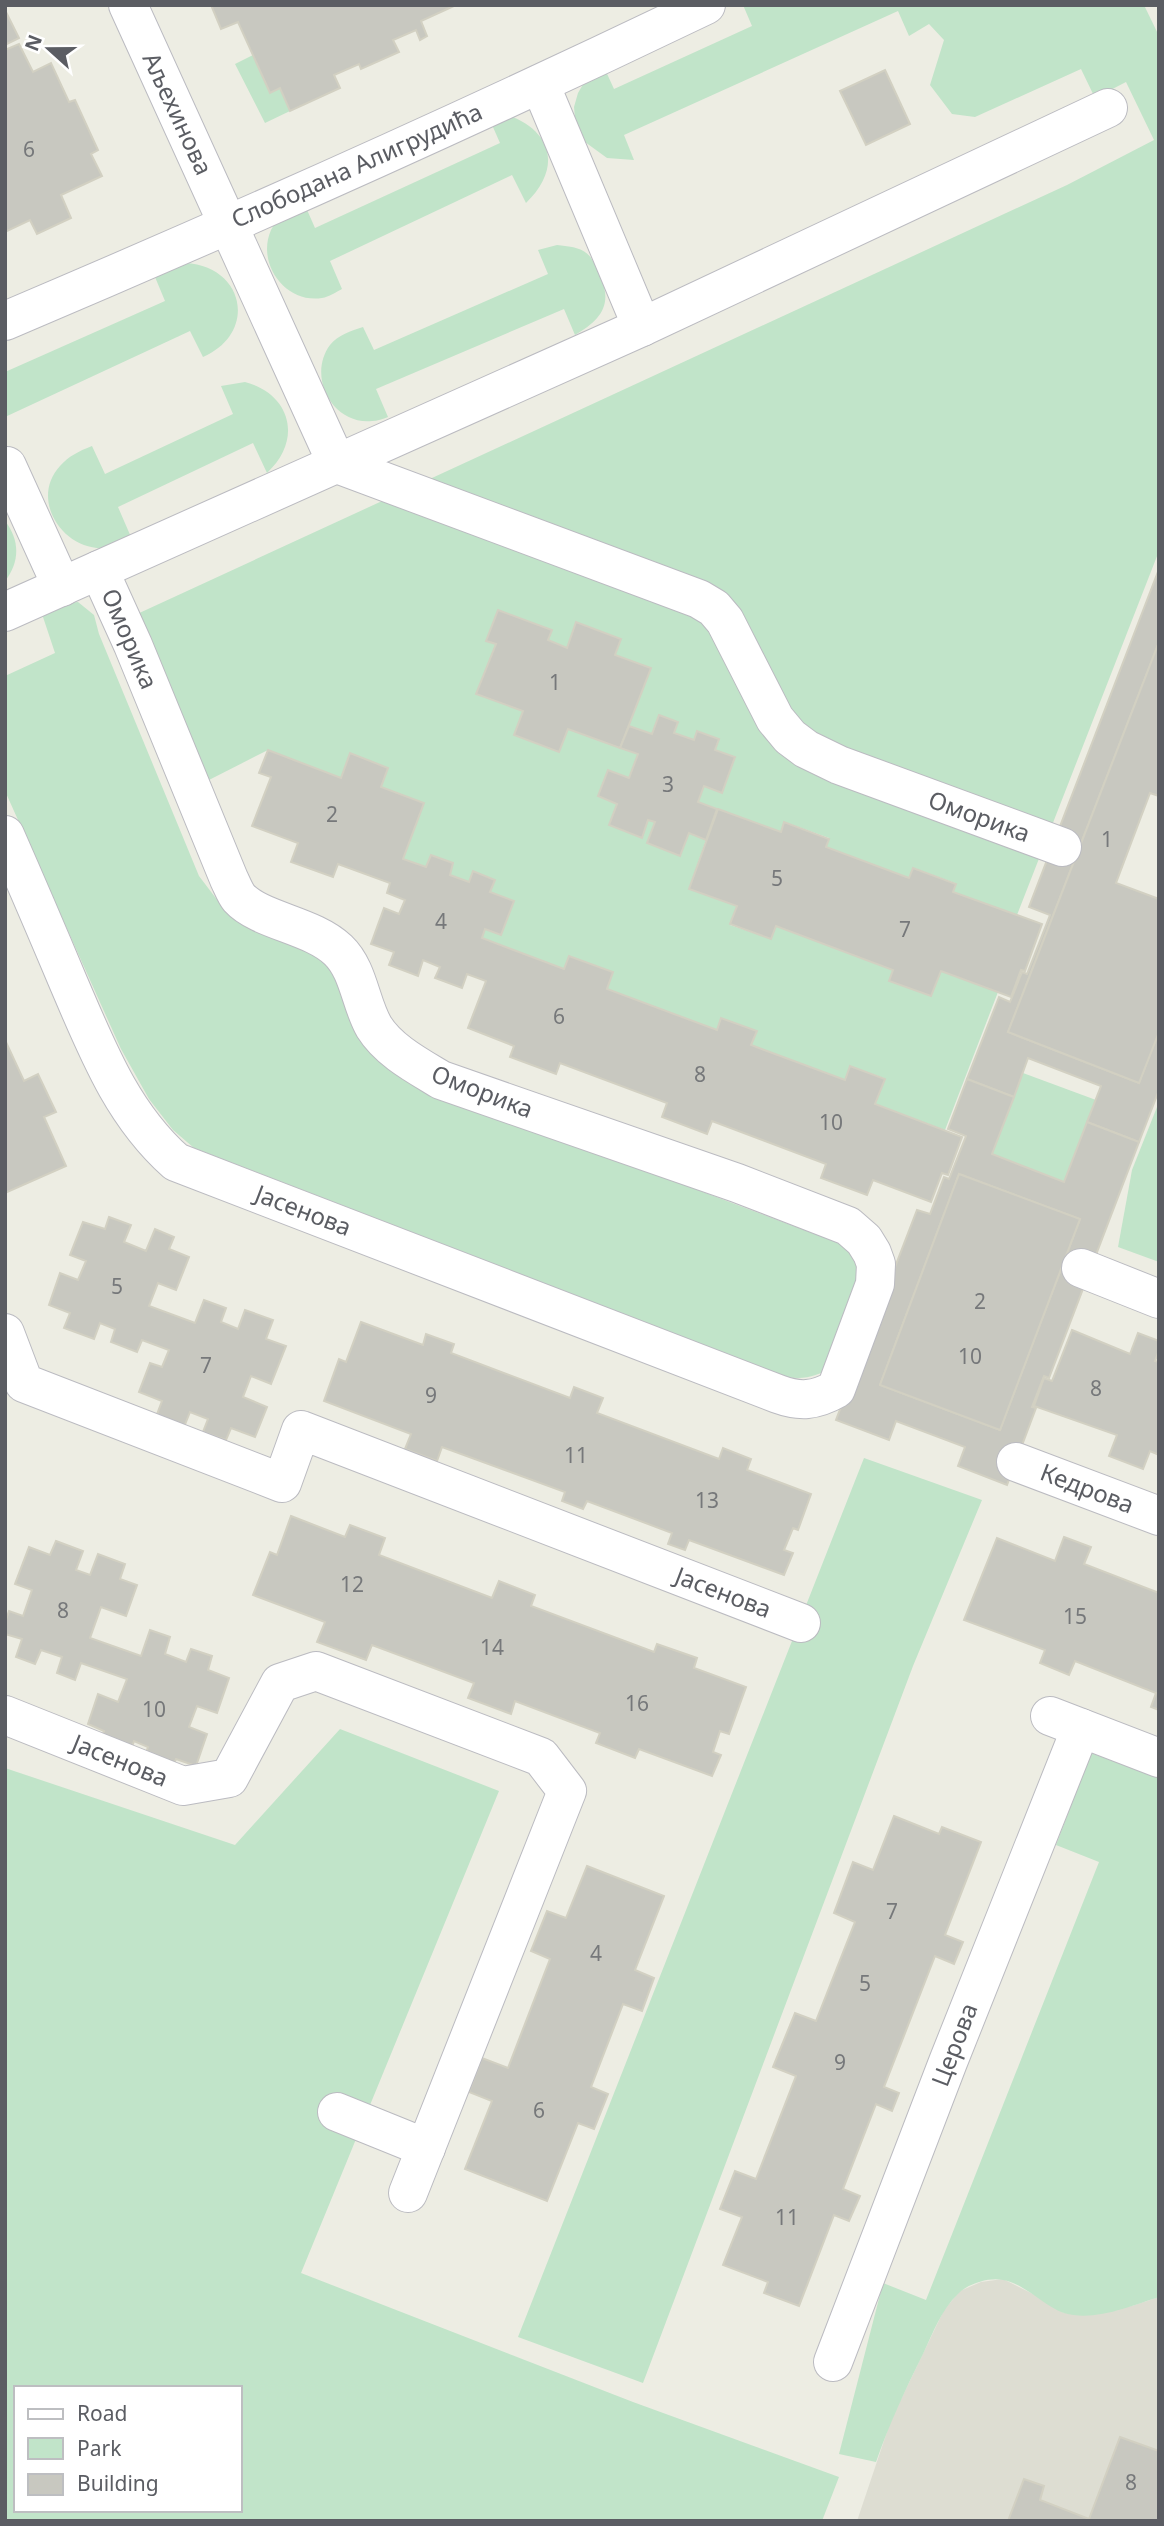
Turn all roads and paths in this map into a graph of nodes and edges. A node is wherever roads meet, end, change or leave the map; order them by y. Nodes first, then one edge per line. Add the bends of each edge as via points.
1 (128, 5) edge
2 (706, 5) edge
3 (540, 85) junction
4 (1108, 108) dead end
5 (227, 223) junction
6 (5, 321) edge
7 (642, 327) junction
8 (337, 464) junction
9 (7, 466) edge
10 (99, 570) junction
11 (62, 587) junction
12 (5, 612) edge
13 (5, 835) edge
14 (1062, 847) dead end
15 (848, 1226) joint
16 (1081, 1268) dead end
17 (1159, 1299) edge
18 (5, 1333) edge
19 (1016, 1462) dead end
20 (1159, 1516) edge
21 (801, 1623) dead end
22 (5, 1715) edge
23 (1159, 1758) edge
24 (337, 2112) dead end
25 (426, 2148) junction
26 (408, 2193) dead end
27 (833, 2362) dead end

1 - 5 street, Аљехинова
2 - 3 street, Слободана Алигрудића
3 - 5 street, Слободана Алигрудића
3 - 7 street
4 - 7 street
5 - 6 street, Слободана Алигрудића
5 - 8 street, Аљехинова
7 - 8 street
8 - 10 street
8 - 14 street, Оморика via 699,599 725,621 775,719 806,748 839,765
9 - 11 street
10 - 11 street
10 - 15 street, Оморика via 239,898 317,934 336,948 351,966 375,1029 401,1055 441,1080 737,1182
11 - 12 street
13 - 15 street, Јасенова via 102,1062 131,1112 176,1162 803,1401 836,1389 875,1284 872,1253
16 - 17 street
18 - 21 street, Јасенова via 24,1383 282,1483 301,1430
19 - 20 street, Кедрова
22 - 25 street, Јасенова via 183,1786 229,1778 280,1683 316,1671 541,1757 566,1791
23 - 27 street, Церова via 1065,1722 948,2062
24 - 25 street
25 - 26 street

